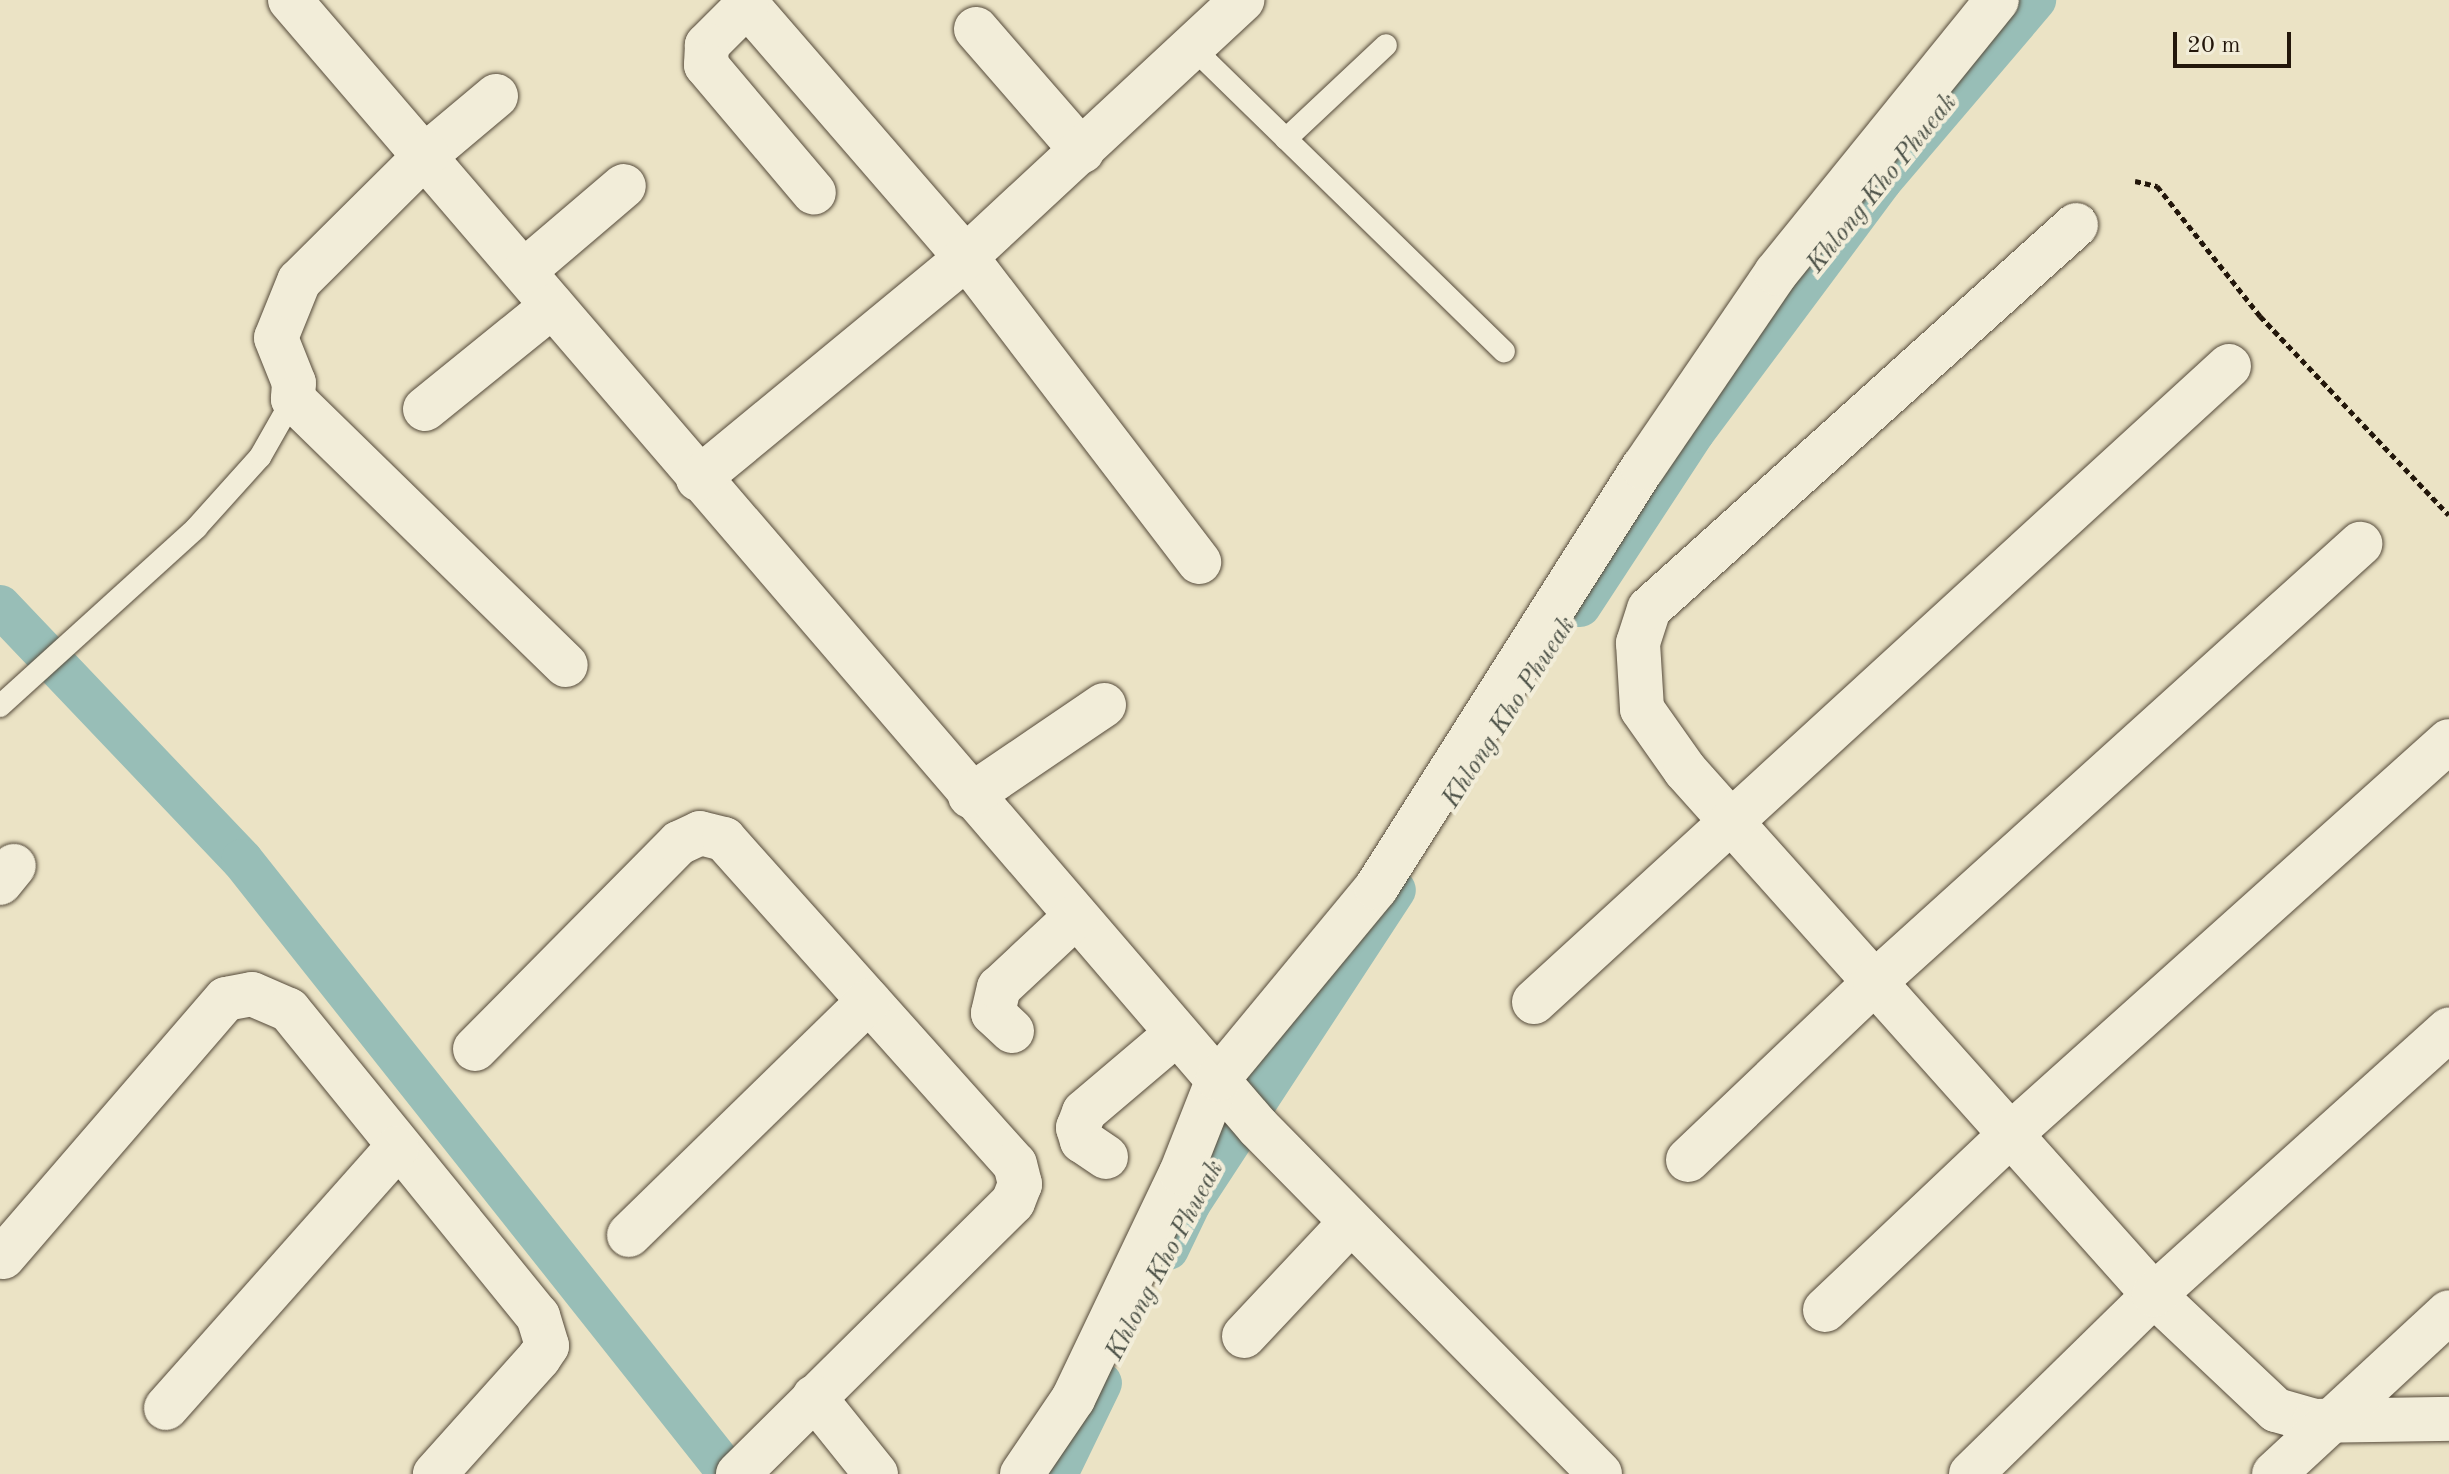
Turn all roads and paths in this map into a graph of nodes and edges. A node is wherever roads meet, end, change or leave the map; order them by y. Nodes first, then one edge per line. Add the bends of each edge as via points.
1 (290, 0) edge
2 (1242, 0) edge
3 (1997, 0) edge
4 (745, 2) edge
5 (976, 29) dead end
6 (1386, 45) dead end
7 (1194, 49) junction
8 (496, 96) dead end
9 (1286, 139) junction
10 (1082, 151) junction
11 (427, 154) junction
12 (2135, 181) dead end
13 (624, 186) dead end
14 (814, 193) dead end
15 (2076, 225) dead end
16 (966, 257) junction
17 (524, 271) junction
18 (552, 306) junction
19 (1504, 351) dead end
20 (2229, 366) dead end
21 (293, 399) junction
22 (425, 409) dead end
23 (698, 479) junction
24 (2449, 515) edge
25 (2360, 544) dead end
26 (1199, 562) dead end
27 (566, 665) dead end
28 (1104, 705) dead end
29 (0, 706) edge
30 (2449, 741) edge
31 (970, 796) junction
32 (1730, 820) junction
33 (1075, 917) junction
34 (1875, 982) junction
35 (869, 1001) junction
36 (1534, 1002) dead end
37 (2449, 1029) edge
38 (1012, 1031) dead end
39 (1176, 1034) junction
40 (475, 1049) dead end
41 (1222, 1085) junction
42 (2011, 1134) junction
43 (397, 1148) junction
44 (1106, 1157) dead end
45 (1688, 1160) dead end
46 (1351, 1222) junction
47 (629, 1235) dead end
48 (3, 1257) dead end
49 (2154, 1295) junction
50 (1825, 1310) dead end
51 (2449, 1312) edge
52 (1244, 1336) dead end
53 (814, 1397) junction
54 (166, 1408) dead end
55 (2449, 1419) edge
56 (2330, 1420) junction
57 (742, 1470) edge
58 (435, 1474) edge
59 (876, 1474) edge
60 (1022, 1474) edge
61 (1600, 1474) edge
62 (1971, 1474) edge
63 (2274, 1474) edge

1 - 11 street
2 - 7 street
3 - 41 street via 1776,273 1643,468 1376,888
4 - 14 street via 707,45 706,65
4 - 16 street
5 - 10 street
6 - 9 lane
7 - 9 lane
7 - 10 street
8 - 11 street
9 - 19 lane
10 - 16 street
11 - 17 street
11 - 21 street via 299,281 276,338 294,383
12 - 24 path via 2157,186 2260,316
13 - 17 street
15 - 32 street via 1649,609 1638,643 1642,709
16 - 23 street
16 - 26 street
17 - 18 street
18 - 22 street
18 - 23 street
20 - 32 street
21 - 27 street
21 - 29 lane via 260,457 196,528
23 - 31 street
25 - 34 street
28 - 31 street
30 - 42 street
31 - 33 street
32 - 34 street
32 - 36 street
33 - 38 street via 999,988 993,1013
33 - 39 street
34 - 42 street
34 - 45 street
35 - 40 street via 724,839 700,833 679,843
35 - 47 street
35 - 53 street via 1015,1164 1020,1184 1013,1202
37 - 49 street
39 - 41 street
39 - 44 street via 1084,1112 1078,1128 1082,1141
41 - 46 street
41 - 60 street via 1080,1385
42 - 49 street
42 - 50 street
43 - 48 street via 289,1010 252,994 226,999
43 - 54 street
43 - 58 street via 538,1316 547,1346
46 - 52 street
46 - 61 street
49 - 56 street via 2276,1410
49 - 62 street
51 - 56 street
53 - 57 street
53 - 59 street
55 - 56 street
56 - 63 street

